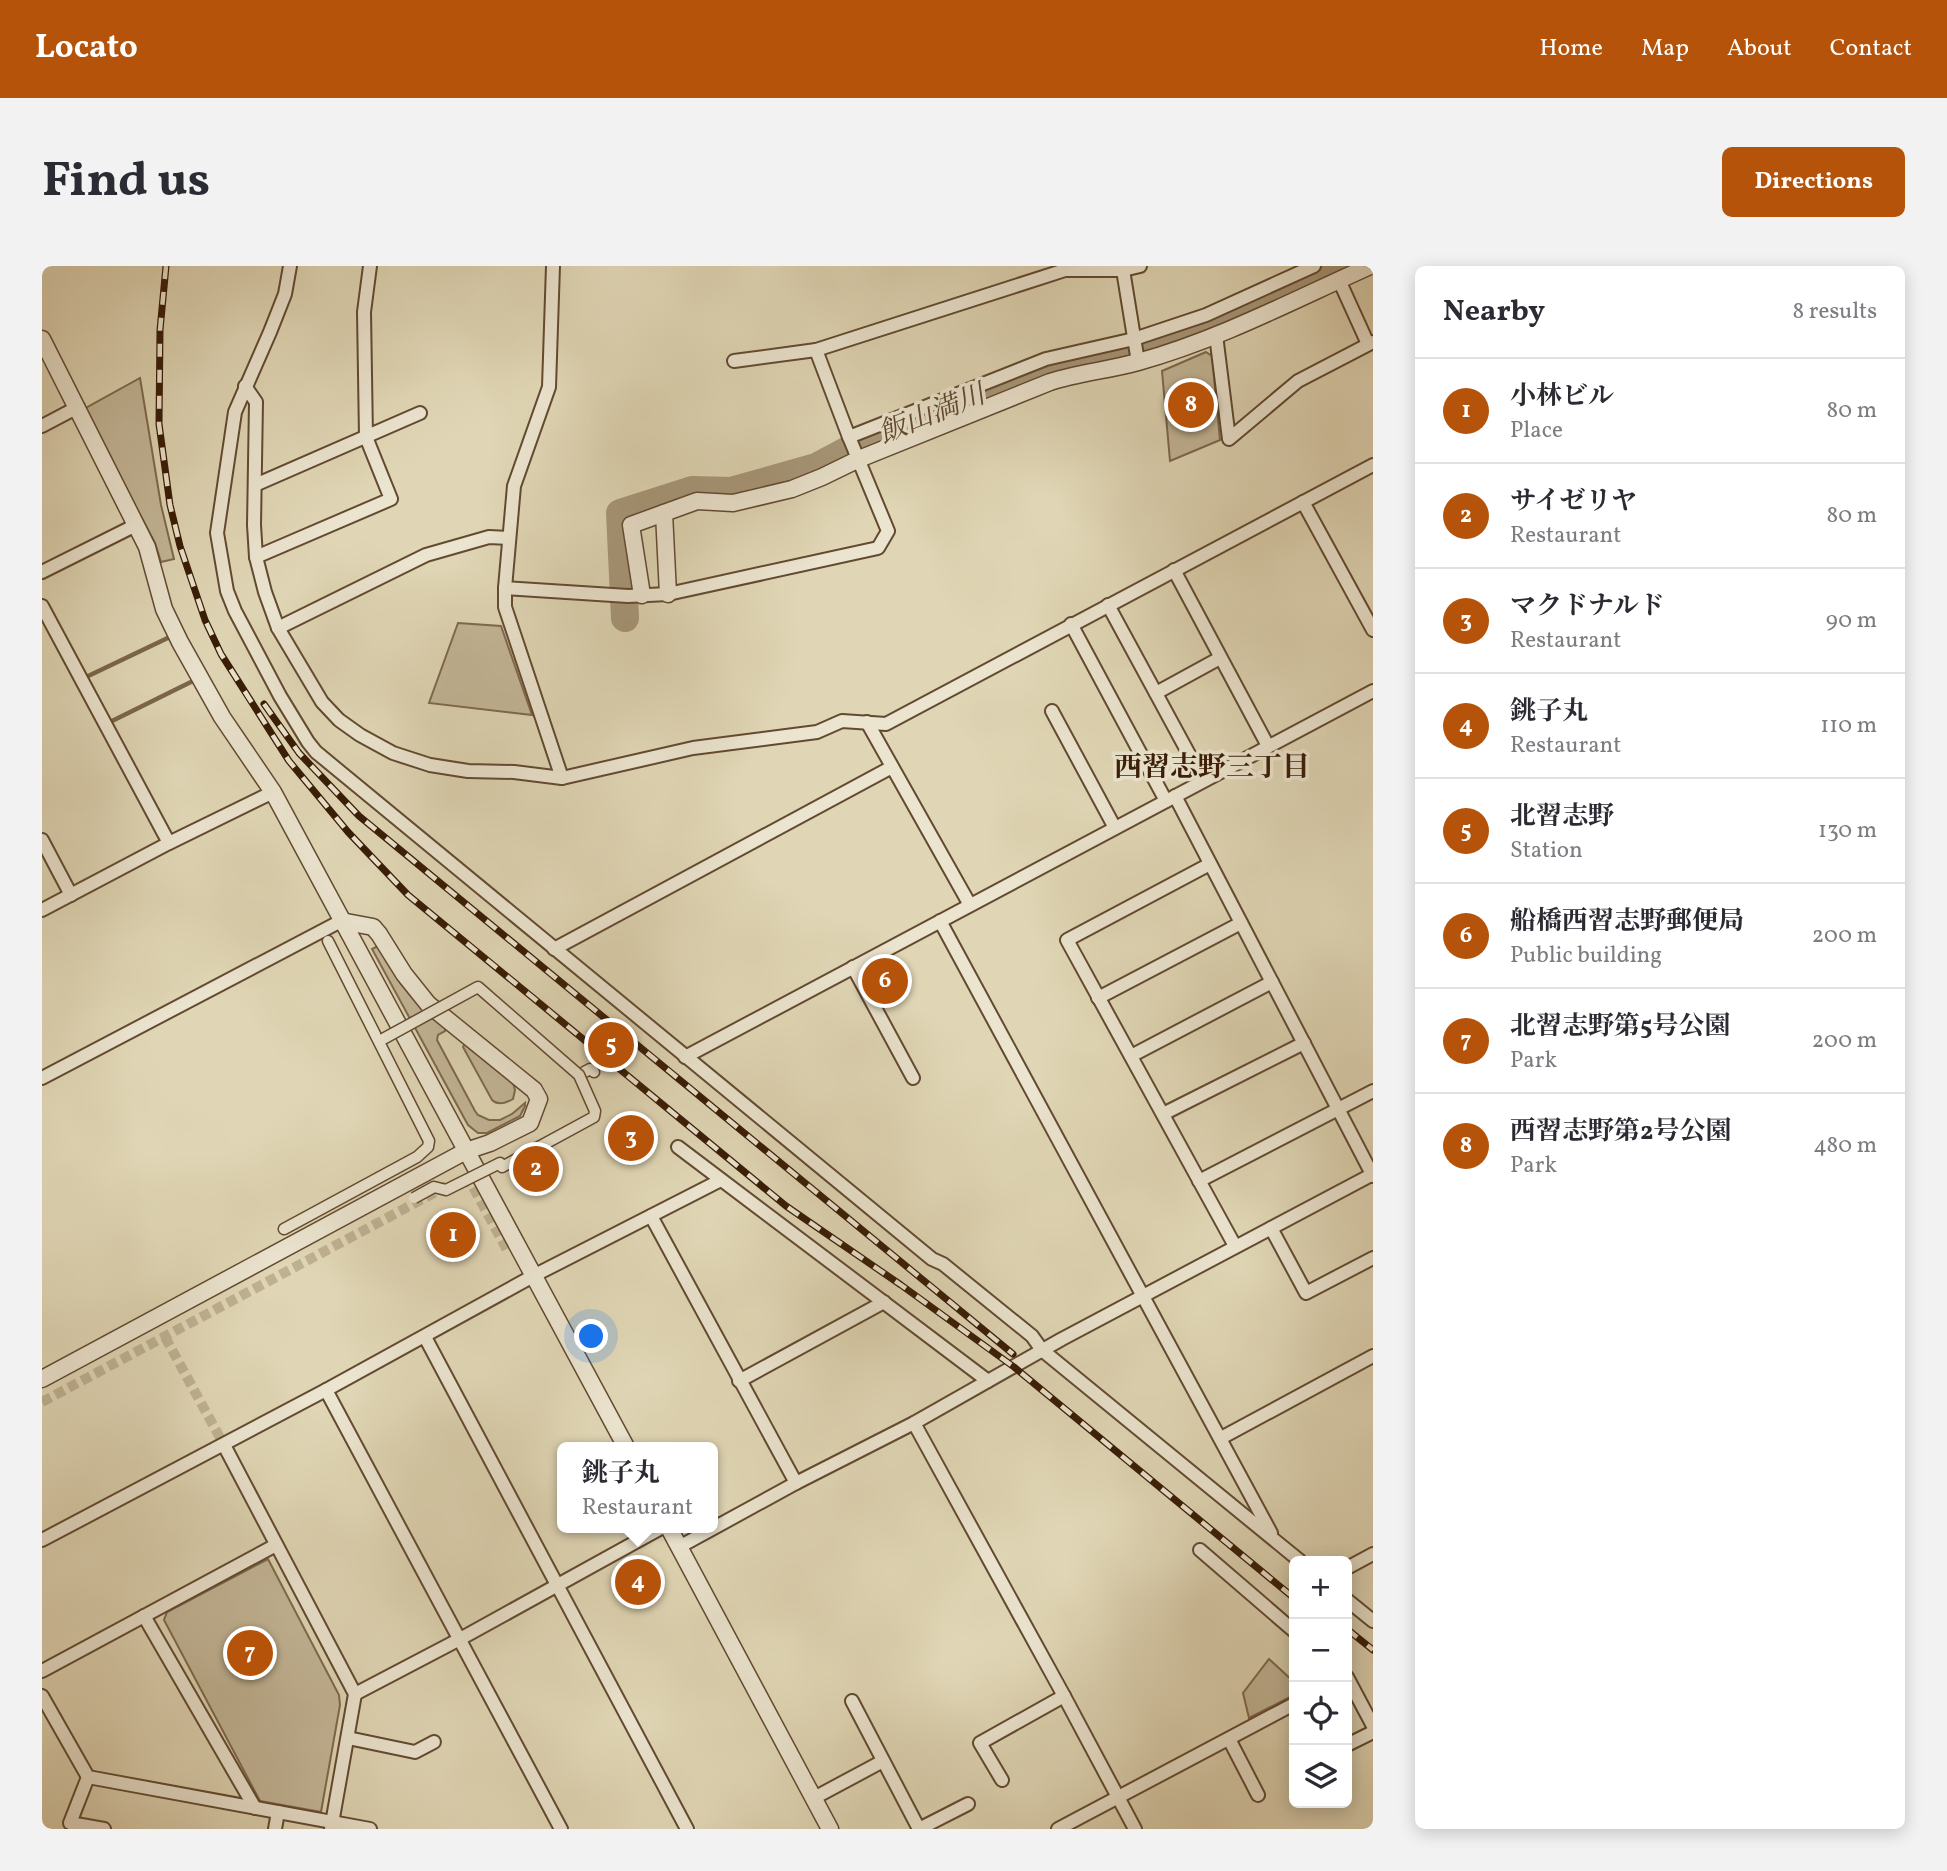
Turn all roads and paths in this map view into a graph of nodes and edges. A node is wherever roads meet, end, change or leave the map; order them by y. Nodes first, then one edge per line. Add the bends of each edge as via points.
1 (290, 266) edge
2 (370, 266) edge
3 (553, 266) edge
4 (1314, 266) edge
5 (1370, 266) edge
6 (1134, 267) edge
7 (1048, 270) edge
8 (1339, 280) junction
9 (1216, 335) junction
10 (42, 339) edge
11 (1371, 343) edge
12 (1136, 350) junction
13 (816, 351) junction
14 (734, 361) dead end
15 (245, 386) junction
16 (78, 407) junction
17 (420, 413) dead end
18 (42, 426) edge
19 (366, 437) junction
20 (849, 437) junction
21 (857, 455) junction
22 (1373, 465) edge
23 (255, 485) junction
24 (1303, 502) junction
25 (664, 513) junction
26 (136, 524) junction
27 (509, 538) junction
28 (256, 557) junction
29 (1174, 570) junction
30 (42, 572) edge
31 (505, 587) junction
32 (668, 594) junction
33 (629, 595) junction
34 (1108, 605) junction
35 (42, 606) edge
36 (1071, 624) junction
37 (278, 628) junction
38 (1373, 629) edge
39 (1220, 658) junction
40 (1373, 691) edge
41 (1156, 693) junction
42 (1052, 711) dead end
43 (867, 722) junction
44 (1268, 747) junction
45 (892, 767) junction
46 (562, 778) junction
47 (1203, 780) junction
48 (273, 792) junction
49 (1170, 798) junction
50 (1115, 828) junction
51 (42, 840) edge
52 (169, 843) junction
53 (1210, 864) junction
54 (72, 895) junction
55 (970, 905) junction
56 (42, 910) edge
57 (341, 920) junction
58 (940, 921) junction
59 (1241, 923) junction
60 (328, 941) dead end
61 (554, 948) junction
62 (853, 967) junction
63 (1272, 982) junction
64 (1098, 998) junction
65 (383, 1039) dead end
66 (1304, 1043) junction
67 (1131, 1056) junction
68 (685, 1057) junction
69 (594, 1072) dead end
70 (579, 1075) junction
71 (42, 1078) edge
72 (913, 1078) dead end
73 (1373, 1091) edge
74 (1338, 1109) junction
75 (1163, 1114) junction
76 (678, 1147) dead end
77 (466, 1151) junction
78 (479, 1174) junction
79 (1373, 1175) edge
80 (720, 1180) junction
81 (1199, 1181) junction
82 (414, 1198) dead end
83 (651, 1216) junction
84 (1271, 1228) junction
85 (284, 1229) dead end
86 (1235, 1246) junction
87 (1373, 1258) edge
88 (535, 1275) junction
89 (1143, 1297) junction
90 (884, 1302) junction
91 (425, 1336) junction
92 (1042, 1350) junction
93 (1373, 1356) edge
94 (42, 1379) edge
95 (739, 1381) junction
96 (988, 1381) junction
97 (326, 1390) junction
98 (914, 1423) junction
99 (1221, 1438) junction
100 (623, 1442) edge
101 (224, 1445) junction
102 (796, 1483) junction
103 (718, 1526) edge
104 (652, 1533) edge
105 (672, 1533) edge
106 (705, 1533) edge
107 (1275, 1540) junction
108 (42, 1541) edge
109 (276, 1545) junction
110 (679, 1547) junction
111 (1200, 1550) dead end
112 (1373, 1554) edge
113 (1294, 1556) edge
114 (1352, 1565) edge
115 (557, 1586) junction
116 (1352, 1604) edge
117 (144, 1616) junction
118 (1373, 1621) edge
119 (1289, 1626) edge
120 (460, 1639) junction
121 (42, 1671) edge
122 (1350, 1682) edge
123 (355, 1694) junction
124 (42, 1696) edge
125 (1064, 1696) junction
126 (852, 1701) dead end
127 (1289, 1707) edge
128 (1373, 1726) edge
129 (1373, 1732) edge
130 (348, 1738) junction
131 (1229, 1738) junction
132 (434, 1742) dead end
133 (1352, 1742) edge
134 (883, 1761) junction
135 (88, 1777) junction
136 (1002, 1780) dead end
137 (1258, 1795) dead end
138 (1118, 1797) junction
139 (814, 1798) junction
140 (968, 1804) dead end
141 (256, 1808) junction
142 (278, 1812) junction
143 (331, 1825) edge
144 (1064, 1828) edge
145 (104, 1829) edge
146 (275, 1829) edge
147 (370, 1829) edge
148 (561, 1829) edge
149 (687, 1829) edge
150 (831, 1829) edge
151 (919, 1829) edge
152 (1135, 1829) edge

1 - 15 street via 285,294
2 - 19 street via 364,312
3 - 27 street via 549,387 514,486
4 - 12 street
5 - 8 street
6 - 7 street
6 - 12 street
7 - 13 street
8 - 9 street
8 - 11 street
9 - 11 street via 1229,439 1298,381
9 - 12 street
10 - 16 street
12 - 20 street via 1046,359
12 - 21 street
13 - 14 street
13 - 20 street
15 - 23 street via 256,402
15 - 61 street via 232,426 217,533 227,591 280,696 316,752
16 - 18 street
16 - 26 street
17 - 19 street
19 - 23 street
19 - 28 street via 391,499
20 - 21 street
21 - 25 street via 792,489 733,503 697,501
21 - 32 street via 888,531 878,548
22 - 24 street
23 - 28 street
24 - 29 street
24 - 38 street
25 - 32 street
25 - 33 street via 631,524
26 - 30 street
26 - 48 street via 180,642 222,717
27 - 31 street
27 - 37 street via 489,537 426,555
28 - 37 street
29 - 34 street
29 - 39 street
31 - 33 street
31 - 46 street via 505,607
32 - 33 street
34 - 36 street
34 - 41 street
35 - 52 street
36 - 43 street via 886,723
36 - 49 street
37 - 46 street via 339,720 393,753 468,771
39 - 41 street
39 - 44 street
40 - 44 street
41 - 47 street
42 - 50 street
43 - 45 street
43 - 46 street via 842,721 817,732 693,748
44 - 47 street
45 - 55 street
45 - 61 street
47 - 49 street
48 - 52 street
48 - 57 street
49 - 50 street
49 - 53 street
50 - 55 street
51 - 54 street
52 - 54 street
53 - 59 street
53 - 64 street via 1067,940
54 - 56 street
55 - 58 street
57 - 71 street
57 - 77 street
57 - 77 street via 373,927 428,1004 540,1099 530,1123
58 - 62 street
58 - 89 street
59 - 63 street
59 - 64 street
60 - 85 street via 429,1141 417,1157
61 - 68 street
62 - 68 street
62 - 72 street
63 - 66 street
63 - 67 street
64 - 67 street
65 - 70 street, bridge via 478,987
66 - 74 street
66 - 75 street
67 - 75 street
68 - 92 street via 1032,1336
69 - 70 street via 590,1069
70 - 78 street, bridge via 594,1117 502,1167 500,1163
73 - 74 street
74 - 79 street
74 - 81 street
75 - 81 street
76 - 80 street
77 - 78 street
77 - 94 street
78 - 82 street, bridge via 446,1190 434,1187
78 - 88 street
79 - 84 street
80 - 83 street
80 - 90 street
81 - 86 street
83 - 88 street
83 - 95 street
84 - 86 street
84 - 87 street via 1306,1293
86 - 89 street
88 - 91 street
88 - 100 street
89 - 92 street
89 - 99 street
90 - 95 street
90 - 96 street
91 - 97 street
91 - 115 street
92 - 96 street
92 - 107 street
93 - 99 street
95 - 102 street
96 - 98 street
97 - 101 street
97 - 120 street
98 - 102 street
98 - 125 street
99 - 107 street
101 - 108 street
101 - 109 street
102 - 103 street
104 - 115 street
105 - 110 street
106 - 110 street
107 - 113 street
109 - 117 street
109 - 123 street
110 - 139 street
111 - 119 street
112 - 114 street
115 - 120 street
115 - 149 street
116 - 118 street
117 - 121 street
117 - 141 street
120 - 123 street
120 - 148 street
122 - 128 street
123 - 130 street
124 - 135 street
125 - 136 street via 980,1743
125 - 138 street
126 - 134 street
127 - 131 street
129 - 133 street
130 - 132 street via 415,1752
130 - 143 street
131 - 137 street
131 - 138 street
134 - 139 street
134 - 151 street
135 - 141 street
135 - 145 street via 70,1823
138 - 144 street
138 - 152 street
139 - 150 street
140 - 151 street
141 - 142 street
142 - 143 street
142 - 146 street
143 - 147 street

